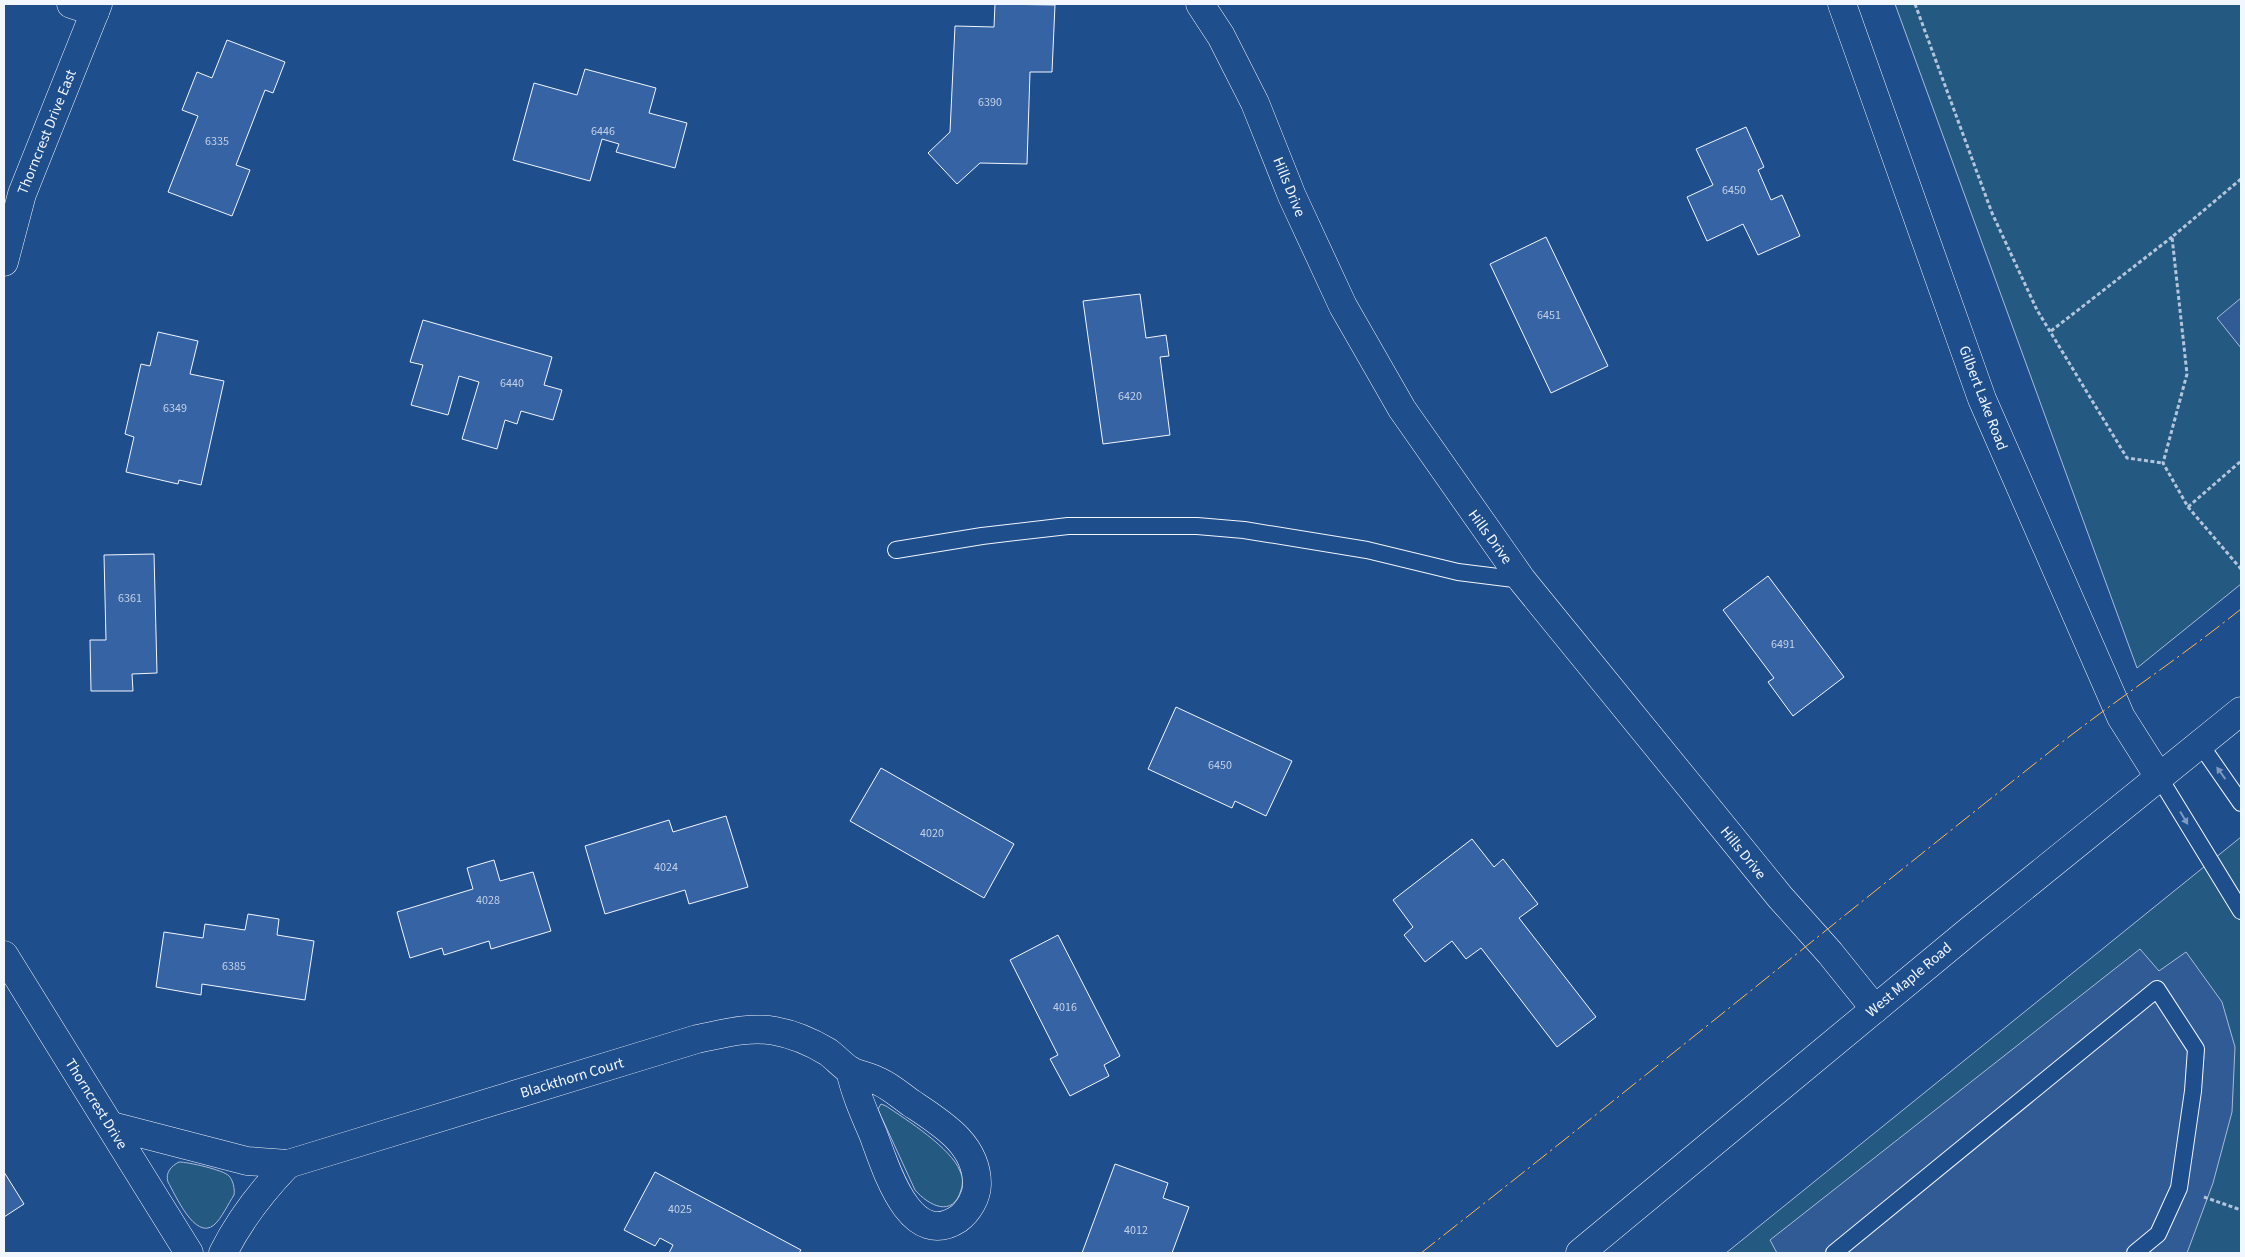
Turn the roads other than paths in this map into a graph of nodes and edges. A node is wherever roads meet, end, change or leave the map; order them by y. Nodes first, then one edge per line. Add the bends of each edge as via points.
1 (1200, 4) edge
2 (1842, 4) edge
3 (88, 7) edge
4 (4, 262) edge
5 (896, 550) dead end
6 (1522, 580) junction
7 (2241, 711) edge
8 (2200, 744) junction
9 (2159, 776) junction
10 (2241, 803) edge
11 (2241, 911) edge
12 (4, 955) edge
13 (1875, 1009) junction
14 (850, 1070) junction
15 (112, 1126) junction
16 (288, 1164) junction
17 (189, 1253) edge
18 (223, 1253) edge
19 (1580, 1253) edge
20 (1834, 1253) edge
21 (2135, 1253) edge

1 - 6 street, Hills Drive via 1221,36 1255,103 1318,254 1370,354 1402,409
2 - 9 street, Gilbert Lake Road via 1982,398 2121,717
3 - 4 street, Thorncrest Drive East via 22,194
5 - 6 lane via 1068,526 1198,526 1244,530 1367,550 1458,572
6 - 13 street, Hills Drive via 1780,898
7 - 8 street, West Maple Road
8 - 9 street, West Maple Road
10 -> 8 lane
9 -> 11 lane
9 - 13 street, West Maple Road
12 - 15 street, Thorncrest Drive
13 - 19 street, West Maple Road
14 - 14 street, Blackthorn Court via 880,1082 959,1139 976,1167 977,1186 973,1201 963,1216 949,1225 936,1226 924,1222 902,1202 856,1095
14 - 16 street, Blackthorn Court via 828,1052 801,1039 776,1031 734,1031 696,1039
15 - 16 street, Blackthorn Court via 247,1161
15 - 17 street, Thorncrest Drive
16 - 18 street, Blackthorn Court via 262,1190
20 - 21 lane via 2157,989 2196,1049 2193,1091 2179,1188 2158,1234

